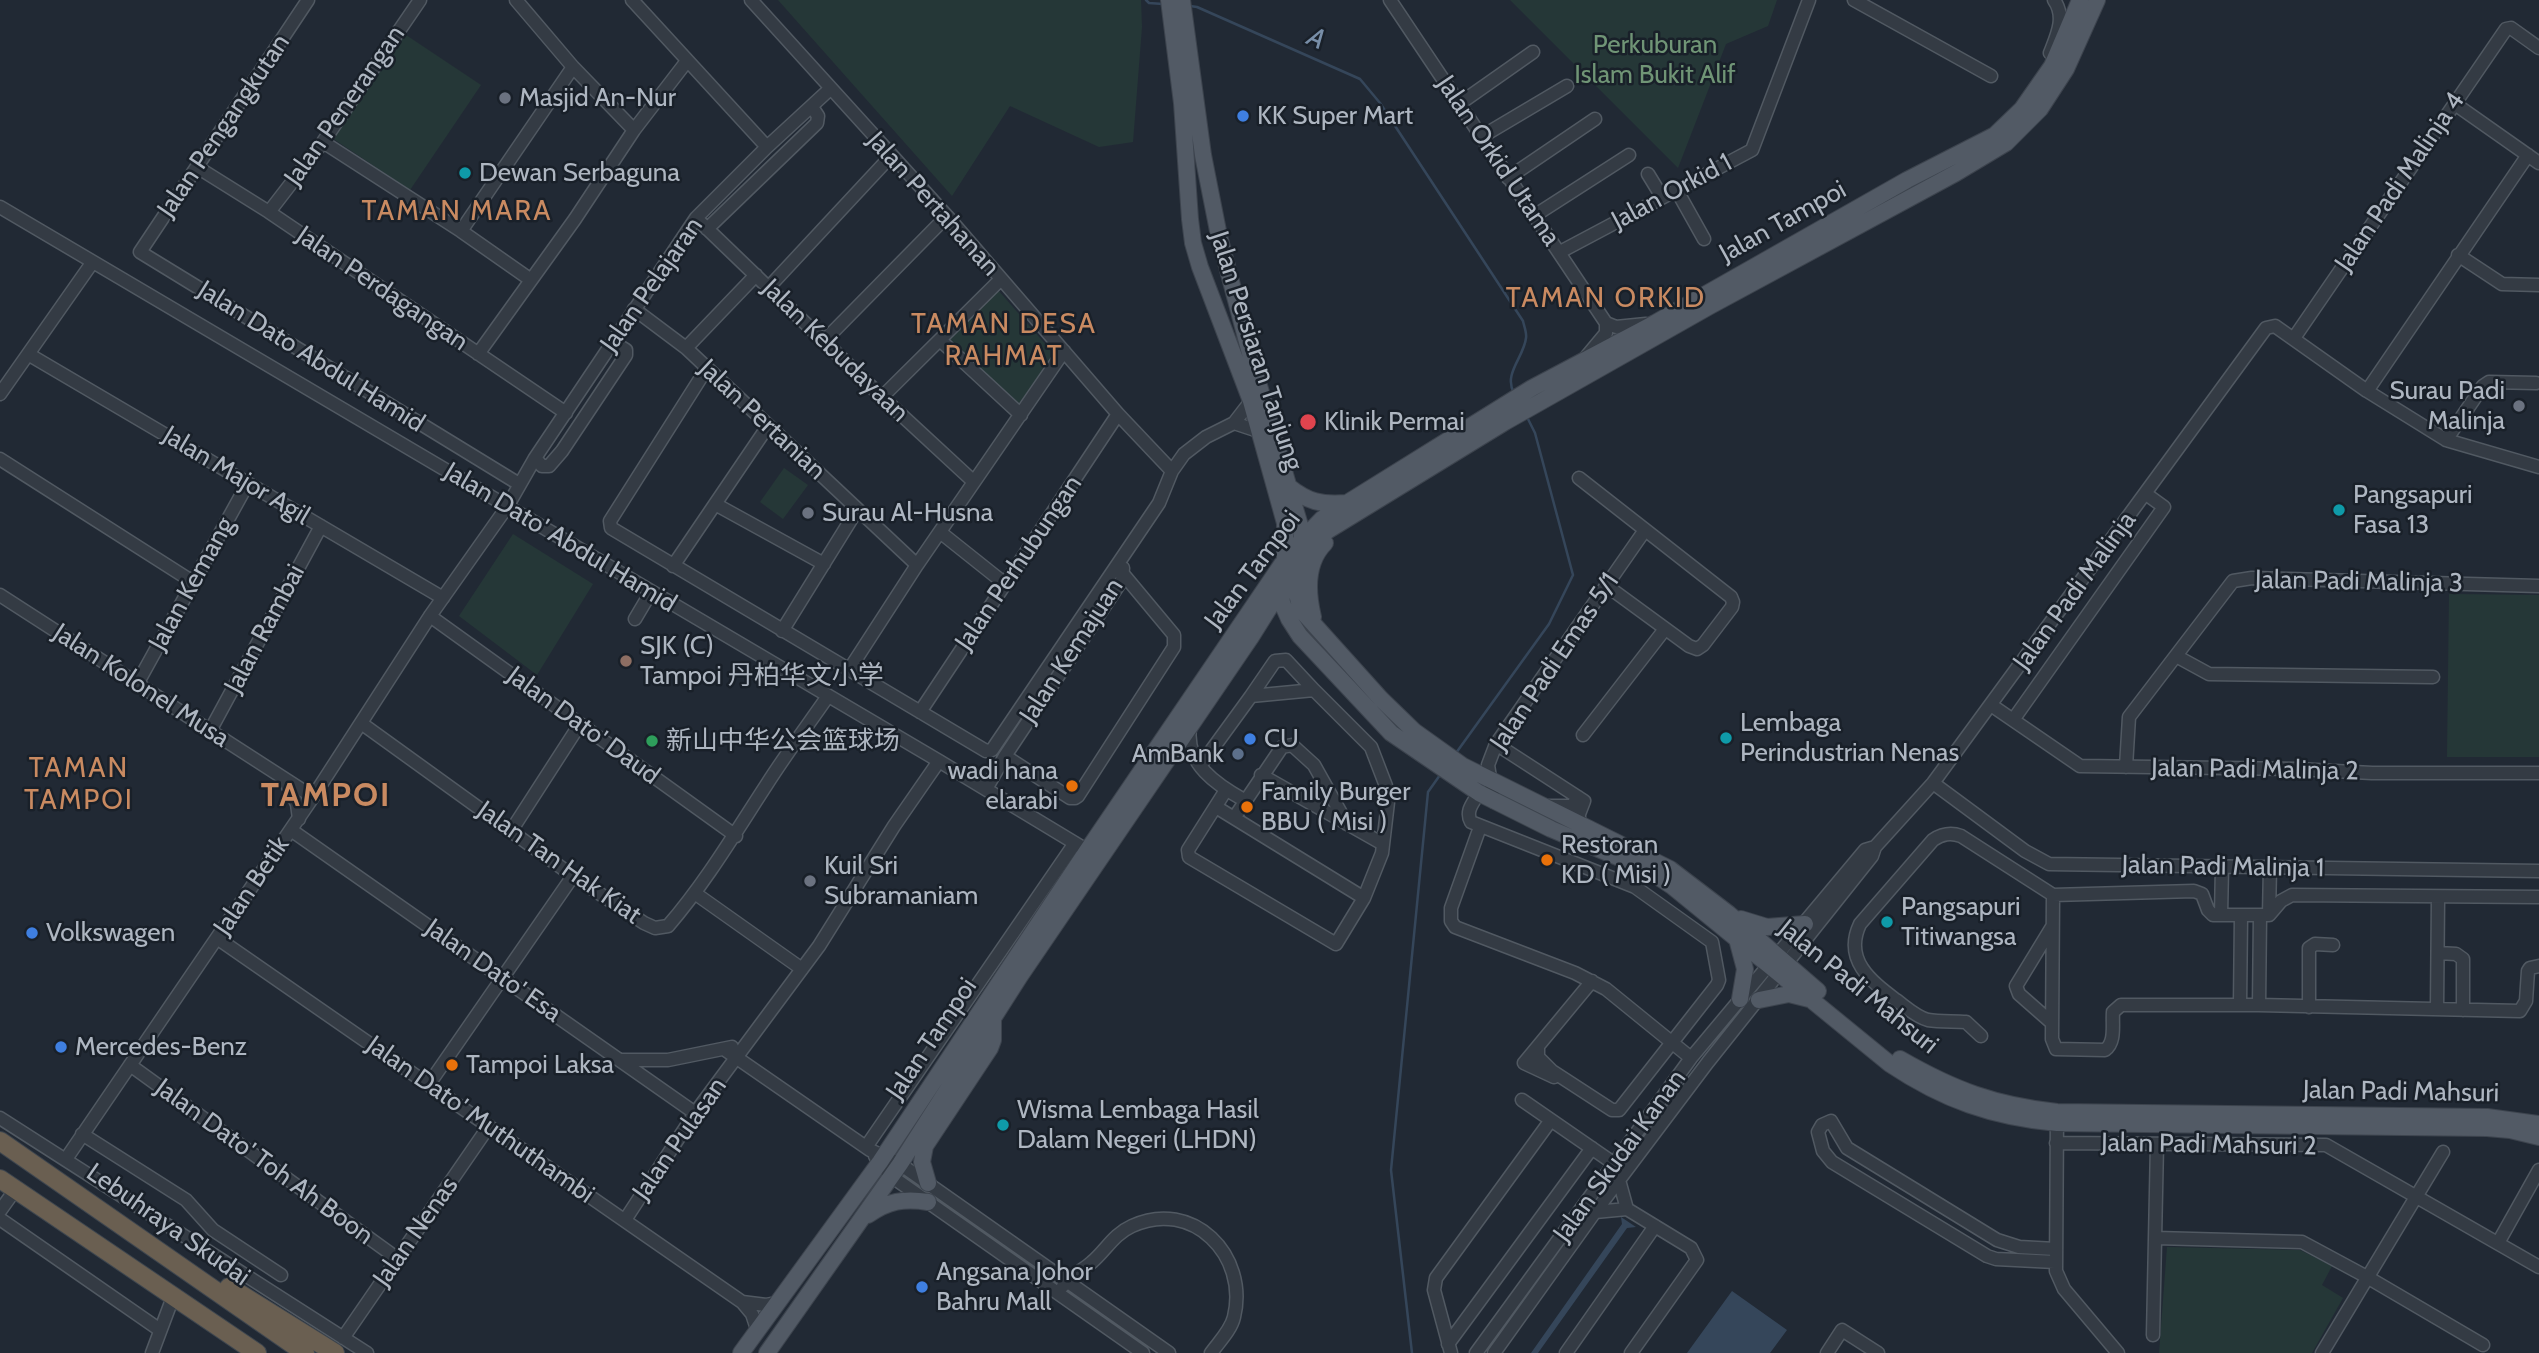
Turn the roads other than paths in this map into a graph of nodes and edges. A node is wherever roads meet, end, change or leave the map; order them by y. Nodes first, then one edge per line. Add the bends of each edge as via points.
1 (308, 0) edge
2 (420, 0) edge
3 (516, 0) edge
4 (632, 0) edge
5 (751, 0) edge
6 (1169, 0) edge
7 (1182, 0) edge
8 (1390, 0) edge
9 (1809, 0) edge
10 (1854, 0) edge
11 (2054, 0) edge
12 (2080, 0) edge
13 (2097, 0) edge
14 (2539, 48) edge
15 (1533, 52) dead end
16 (687, 61) junction
17 (573, 67) junction
18 (1991, 76) dead end
19 (1567, 86) dead end
20 (830, 89) junction
21 (2032, 94) junction
22 (1459, 104) junction
23 (2455, 104) junction
24 (812, 107) junction
25 (1595, 119) dead end
26 (634, 130) junction
27 (1480, 137) junction
28 (323, 142) junction
29 (767, 147) junction
30 (1629, 155) dead end
31 (2528, 155) junction
32 (891, 156) junction
33 (2539, 163) edge
34 (197, 167) junction
35 (1648, 174) dead end
36 (1508, 178) junction
37 (1676, 189) junction
38 (1662, 197) junction
39 (0, 207) edge
40 (269, 212) junction
41 (947, 216) junction
42 (1534, 216) junction
43 (696, 218) junction
44 (707, 229) junction
45 (461, 231) junction
46 (1219, 236) junction
47 (1703, 239) dead end
48 (1194, 243) junction
49 (140, 252) joint
50 (1559, 252) junction
51 (2458, 254) junction
52 (92, 263) junction
53 (756, 275) junction
54 (1000, 279) junction
55 (531, 280) junction
56 (2539, 285) edge
57 (769, 287) junction
58 (634, 309) junction
59 (1606, 323) junction
60 (1655, 323) junction
61 (2294, 338) junction
62 (940, 340) junction
63 (824, 341) junction
64 (613, 342) junction
65 (686, 348) junction
66 (1064, 351) junction
67 (29, 354) junction
68 (478, 354) junction
69 (1582, 362) junction
70 (707, 368) junction
71 (2536, 383) dead end
72 (2367, 391) junction
73 (0, 394) edge
74 (1535, 396) junction
75 (882, 397) junction
76 (1251, 401) junction
77 (566, 412) junction
78 (1118, 414) junction
79 (1021, 415) junction
80 (1500, 416) junction
81 (1234, 423) junction
82 (768, 426) junction
83 (1258, 431) junction
84 (2446, 440) junction
85 (535, 458) junction
86 (0, 460) edge
87 (2539, 467) edge
88 (1172, 471) junction
89 (1579, 478) dead end
90 (974, 482) junction
91 (248, 483) junction
92 (519, 484) junction
93 (1288, 486) junction
94 (2146, 494) junction
95 (1383, 495) junction
96 (1279, 503) junction
97 (1346, 503) junction
98 (715, 504) junction
99 (507, 507) junction
100 (857, 510) junction
101 (321, 526) junction
102 (1645, 530) junction
103 (940, 532) junction
104 (1302, 539) junction
105 (1122, 557) junction
106 (1291, 561) junction
107 (824, 564) junction
108 (917, 565) junction
109 (673, 566) junction
110 (1124, 575) junction
111 (193, 582) junction
112 (1004, 583) junction
113 (1606, 586) junction
114 (2539, 586) edge
115 (1280, 589) junction
116 (1262, 591) junction
117 (652, 592) junction
118 (0, 595) edge
119 (443, 598) junction
120 (430, 617) junction
121 (635, 619) dead end
122 (1316, 628) junction
123 (1665, 629) junction
124 (782, 631) junction
125 (1300, 636) junction
126 (1251, 637) junction
127 (2176, 656) junction
128 (849, 670) junction
129 (2434, 677) dead end
130 (137, 684) junction
131 (1314, 690) junction
132 (828, 696) junction
133 (1251, 696) junction
134 (1991, 705) junction
135 (920, 712) junction
136 (2013, 720) junction
137 (361, 723) junction
138 (1190, 723) junction
139 (580, 724) junction
140 (1387, 729) junction
141 (210, 732) junction
142 (1583, 735) dead end
143 (1367, 744) junction
144 (1496, 744) junction
145 (1431, 752) junction
146 (1005, 756) junction
147 (939, 761) junction
148 (1200, 766) junction
149 (2126, 767) junction
150 (1459, 771) junction
151 (2539, 773) edge
152 (1261, 775) junction
153 (283, 778) junction
154 (1490, 780) junction
155 (1933, 783) junction
156 (986, 789) junction
157 (1226, 790) junction
158 (1479, 793) junction
159 (313, 797) junction
160 (1581, 799) junction
161 (1244, 800) junction
162 (1494, 802) junction
163 (1539, 804) junction
164 (1216, 807) junction
165 (1234, 818) junction
166 (299, 819) junction
167 (1579, 823) junction
168 (1347, 824) junction
169 (1479, 827) junction
170 (291, 830) junction
171 (511, 831) junction
172 (736, 836) junction
173 (1383, 844) junction
174 (1875, 847) junction
175 (1087, 850) junction
176 (2222, 867) junction
177 (2270, 867) junction
178 (2539, 871) edge
179 (573, 876) junction
180 (696, 894) junction
181 (2053, 895) junction
182 (2539, 897) edge
183 (1364, 898) junction
184 (2438, 898) junction
185 (1729, 914) junction
186 (2221, 915) junction
187 (2264, 915) junction
188 (2241, 916) junction
189 (1805, 924) junction
190 (2053, 926) junction
191 (217, 938) junction
192 (1737, 939) junction
193 (2333, 944) dead end
194 (2438, 953) junction
195 (1778, 963) junction
196 (2539, 966) edge
197 (802, 969) junction
198 (504, 979) junction
199 (1592, 982) junction
200 (1740, 999) junction
201 (1759, 1000) junction
202 (1814, 1001) junction
203 (2240, 1005) junction
204 (2259, 1005) junction
205 (2309, 1007) junction
206 (2437, 1009) junction
207 (2463, 1010) junction
208 (993, 1018) junction
209 (2052, 1023) junction
210 (1981, 1036) dead end
211 (752, 1038) junction
212 (1673, 1044) junction
213 (1538, 1047) junction
214 (724, 1049) junction
215 (737, 1058) junction
216 (1691, 1058) junction
217 (621, 1060) junction
218 (130, 1065) junction
219 (429, 1084) junction
220 (1573, 1086) junction
221 (1522, 1100) dead end
222 (695, 1113) junction
223 (2057, 1117) junction
224 (0, 1118) edge
225 (1551, 1120) junction
226 (489, 1126) junction
227 (2538, 1127) edge
228 (82, 1134) junction
229 (0, 1141) edge
230 (2056, 1143) junction
231 (2157, 1144) junction
232 (1592, 1149) junction
233 (2442, 1152) dead end
234 (875, 1154) junction
235 (65, 1159) junction
236 (895, 1170) junction
237 (2539, 1170) edge
238 (1620, 1172) junction
239 (0, 1179) edge
240 (928, 1184) junction
241 (15, 1190) junction
242 (2417, 1196) junction
243 (929, 1202) junction
244 (1628, 1209) junction
245 (0, 1211) edge
246 (1595, 1212) junction
247 (0, 1220) edge
248 (625, 1220) junction
249 (857, 1223) junction
250 (1655, 1226) junction
251 (2156, 1238) junction
252 (1997, 1240) junction
253 (2497, 1243) junction
254 (158, 1250) junction
255 (2055, 1255) junction
256 (1987, 1256) junction
257 (398, 1259) junction
258 (2539, 1267) edge
259 (281, 1275) dead end
260 (2367, 1276) junction
261 (1066, 1281) junction
262 (1057, 1294) junction
263 (173, 1297) junction
264 (743, 1302) junction
265 (776, 1303) junction
266 (207, 1319) junction
267 (757, 1329) junction
268 (160, 1330) junction
269 (2153, 1335) dead end
270 (339, 1345) edge
271 (2483, 1345) dead end
272 (1450, 1349) edge
273 (153, 1352) edge
274 (242, 1353) edge
275 (257, 1353) edge
276 (305, 1353) edge
277 (367, 1353) edge
278 (741, 1353) edge
279 (767, 1353) edge
280 (1143, 1353) edge
281 (1169, 1353) edge
282 (1211, 1353) edge
283 (1476, 1353) edge
284 (1494, 1353) edge
285 (1566, 1353) edge
286 (1631, 1353) edge
287 (1827, 1353) edge
288 (1878, 1353) edge
289 (2118, 1353) edge
290 (2322, 1353) edge

1 - 34 street, Jalan Pengangkutan
2 - 28 street, Jalan Penerangan
3 - 17 street
4 - 16 street
5 - 20 street, Jalan Pertahanan
6 - 48 main road, Jalan Persiaran Tanjung
7 - 46 main road, Jalan Persiaran Tanjung
8 - 22 street, Jalan Orkid Utama
9 - 37 street, Jalan Orkid 1 via 1752,150
10 - 18 street
11 - 21 street via 2062,18
12 - 21 main road, Jalan Tampoi via 2052,66
13 - 74 main road, Jalan Tampoi via 2066,69 2040,109 2006,143 1710,306
14 - 23 street, Jalan Padi Malinja 4 via 2508,28
15 - 22 street
16 - 26 street
16 - 29 street
17 - 26 street
17 - 45 street
19 - 27 street
20 - 24 street, Jalan Pelajaran
20 - 32 street, Jalan Pertahanan
21 - 60 main road, Jalan Tampoi via 1995,135
22 - 27 street, Jalan Orkid Utama
23 - 31 street
23 - 61 street, Jalan Padi Malinja 4
24 - 29 street, Jalan Pelajaran
24 - 44 street via 817,123
25 - 36 street
26 - 55 street
27 - 36 street, Jalan Orkid Utama
28 - 40 street, Jalan Penerangan
28 - 45 street
29 - 43 street, Jalan Pelajaran
30 - 42 street
31 - 33 street
31 - 51 street
32 - 41 street, Jalan Pertahanan
32 - 57 street
34 - 40 street, Jalan Perdagangan
34 - 49 street, Jalan Pengangkutan
35 - 38 street
36 - 42 street, Jalan Orkid Utama
37 - 38 street, Jalan Orkid 1
37 - 47 street
38 - 50 street, Jalan Orkid 1
39 - 52 street
40 - 68 street, Jalan Perdagangan
41 - 54 street, Jalan Pertahanan
41 - 63 street
42 - 50 street, Jalan Orkid Utama
43 - 44 street, Jalan Kebudayaan
43 - 58 street, Jalan Pelajaran
44 - 53 street, Jalan Kebudayaan
45 - 55 street
46 - 48 main road via 1218,267 1213,273 1204,267
46 - 93 main road, Jalan Persiaran Tanjung
48 - 76 main road, Jalan Persiaran Tanjung
49 - 92 street, Jalan Dato Abdul Hamid
50 - 59 street, Jalan Orkid Utama
51 - 56 street via 2502,284
51 - 72 street
52 - 67 street
52 - 99 street, Jalan Dato' Abdul Hamid
53 - 57 street, Jalan Kebudayaan
53 - 65 street
54 - 62 street
54 - 66 street, Jalan Pertahanan
55 - 68 street
57 - 63 street, Jalan Kebudayaan
58 - 64 street, Jalan Pelajaran
58 - 65 street, Jalan Pertanian
59 - 60 street via 1616,327
59 - 69 street via 1606,333
60 - 69 main road, Jalan Tampoi
61 - 72 street
61 - 94 street, Jalan Padi Malinja via 2275,326 2266,328
62 - 75 street
62 - 79 street
63 - 75 street, Jalan Kebudayaan
64 - 77 street, Jalan Pelajaran
64 - 85 street via 626,350 626,355 562,451 549,466
65 - 70 street, Jalan Pertanian
66 - 78 street, Jalan Pertahanan
66 - 79 street
67 - 73 street
67 - 91 street, Jalan Major Agil
68 - 77 street, Jalan Perdagangan
69 - 74 main road, Jalan Tampoi
70 - 82 street, Jalan Pertanian
70 - 109 street via 610,521 611,528
71 - 84 street via 2489,382
72 - 84 street
74 - 80 main road, Jalan Tampoi
75 - 90 street, Jalan Kebudayaan
76 - 81 street, Jalan Kemajuan
76 - 83 main road, Jalan Persiaran Tanjung
77 - 85 street, Jalan Pelajaran
78 - 88 street, Jalan Pertahanan
78 - 112 street, Jalan Perhubungan
79 - 90 street
80 - 95 main road, Jalan Tampoi
80 - 97 main road, Jalan Tampoi
81 - 83 street
81 - 88 street, Jalan Kemajuan via 1194,445
82 - 98 street
82 - 100 street, Jalan Pertanian
83 - 96 main road, Jalan Persiaran Tanjung
84 - 87 street
85 - 92 street, Jalan Pelajaran
86 - 111 street
88 - 105 street, Jalan Kemajuan via 1159,503
89 - 102 street
90 - 103 street
91 - 101 street, Jalan Major Agil
91 - 111 street, Jalan Kemang
92 - 99 street, Jalan Pelajaran
93 - 97 main road via 1311,500
93 - 104 main road, Jalan Persiaran Tanjung
94 - 134 street, Jalan Padi Malinja
94 - 136 street via 2164,507
95 - 106 main road, Jalan Tampoi
95 - 122 main road via 1315,555 1308,598
96 - 106 main road, Jalan Persiaran Tanjung
96 - 116 main road via 1277,551
97 - 104 main road, Jalan Tampoi
98 - 107 street
98 - 109 street
99 - 117 street, Jalan Dato' Abdul Hamid
99 - 119 street, Jalan Betik
100 - 107 street
100 - 108 street, Jalan Pertanian
101 - 119 street, Jalan Major Agil
101 - 141 street, Jalan Rambai
102 - 113 street, Jalan Padi Emas 5/1
102 - 123 street via 1733,602 1697,649
103 - 108 street
103 - 112 street
104 - 106 main road, Jalan Tampoi
105 - 110 street, Jalan Kemajuan
105 - 135 street via 992,750 986,751
106 - 115 main road, Jalan Persiaran Tanjung
106 - 116 main road, Jalan Tampoi
106 - 122 main road, Jalan Padi Mahsuri via 1301,610
107 - 124 street
108 - 128 street
109 - 124 street
110 - 146 street, Jalan Kemajuan
110 - 146 street via 1175,641 1078,796 1070,798
111 - 130 street, Jalan Kemang
112 - 135 street, Jalan Perhubungan
113 - 123 street
113 - 144 street, Jalan Padi Emas 5/1
114 - 127 street, Jalan Padi Malinja 3 via 2233,581
115 - 125 main road, Jalan Padi Mahsuri via 1286,614
115 - 126 main road, Jalan Tampoi
116 - 175 main road, Jalan Tampoi
117 - 121 street
117 - 132 street, Jalan Dato' Abdul Hamid
118 - 130 street, Jalan Kolonel Musa
119 - 120 street, Jalan Betik
120 - 137 street, Jalan Betik
120 - 139 street, Jalan Dato' Daud
122 - 145 main road, Jalan Padi Mahsuri
123 - 142 street
124 - 128 street
125 - 126 main road via 1291,628 1272,624
125 - 140 main road, Jalan Padi Mahsuri
126 - 138 main road, Jalan Tampoi
127 - 129 street via 2210,674
127 - 149 street, Jalan Padi Malinja 3 via 2129,717
128 - 135 street
130 - 141 street, Jalan Kolonel Musa
131 - 133 street
131 - 133 street via 1280,659
131 - 143 street
132 - 147 street, Jalan Dato' Abdul Hamid
132 - 172 street, Jalan Tan Hak Kiat
133 - 148 street
134 - 136 street, Jalan Padi Malinja 2
134 - 155 street, Jalan Padi Malinja
136 - 149 street, Jalan Padi Malinja 2 via 2075,765
137 - 159 street, Jalan Betik
137 - 171 street, Jalan Tan Hak Kiat
138 - 148 street via 1190,751
138 - 175 main road, Jalan Tampoi
139 - 171 street
139 - 172 street, Jalan Dato' Daud
140 - 143 street
140 - 145 main road, Jalan Padi Mahsuri
141 - 153 street, Jalan Kolonel Musa
143 - 173 street via 1386,786
144 - 154 street, Jalan Padi Emas 5/1 via 1488,765
144 - 160 street
145 - 150 main road, Jalan Padi Mahsuri
146 - 156 street, Jalan Kemajuan
147 - 156 street, Jalan Dato' Abdul Hamid
147 - 197 street
148 - 157 street
149 - 151 street, Jalan Padi Malinja 2
150 - 154 main road, Jalan Padi Mahsuri
150 - 158 main road, Jalan Padi Mahsuri
152 - 161 street
152 - 168 street
152 - 168 street via 1282,747 1292,745 1314,765
153 - 159 street, Jalan Kolonel Musa
153 - 166 street via 297,804
154 - 162 street, Jalan Padi Emas 5/1
154 - 163 main road, Jalan Padi Mahsuri
155 - 174 street, Jalan Padi Malinja
155 - 176 street, Jalan Padi Malinja 1 via 2049,864
156 - 175 street, Jalan Dato' Abdul Hamid
157 - 161 street
157 - 164 street
158 - 162 main road, Jalan Padi Mahsuri
158 - 169 street via 1468,816
159 - 166 street, Jalan Betik
160 - 163 street via 1572,806
160 - 167 street
161 - 165 street
162 - 192 main road, Jalan Padi Mahsuri via 1648,870
163 - 167 main road, Jalan Padi Mahsuri
164 - 165 street
164 - 183 street via 1188,850 1189,857 1336,944
165 - 183 street
166 - 170 street, Jalan Betik
167 - 185 main road, Jalan Padi Mahsuri via 1670,869
168 - 173 street
169 - 199 street via 1451,908 1451,921
169 - 212 street via 1635,887 1712,942 1719,980
170 - 191 street, Jalan Betik
170 - 198 street, Jalan Dato' Esa
171 - 179 street, Jalan Tan Hak Kiat
172 - 180 street, Jalan Tan Hak Kiat
173 - 183 street
174 - 189 street, Jalan Padi Malinja via 1865,850
174 - 195 street, Jalan Padi Malinja
175 - 208 main road, Jalan Tampoi
175 - 234 main road, Jalan Tampoi
176 - 177 street, Jalan Padi Malinja 1
176 - 186 street
177 - 178 street, Jalan Padi Malinja 1
177 - 187 street
179 - 180 street, Jalan Tan Hak Kiat via 655,928 668,926
179 - 198 street
180 - 197 street
181 - 186 street via 2193,891 2202,894 2213,915
181 - 190 street
181 - 210 street via 1961,836 1948,834 1933,840 1860,924 1857,952 1868,979 1916,1014 1928,1020 1966,1021
182 - 184 street
184 - 187 street via 2292,895
184 - 194 street
185 - 189 main road via 1767,926
185 - 195 main road, Jalan Padi Mahsuri
186 - 188 street
187 - 188 street
187 - 204 street
188 - 203 street
189 - 195 street, Jalan Padi Malinja
190 - 209 street
190 - 209 street via 2016,986
191 - 218 street, Jalan Betik
191 - 219 street, Jalan Dato' Muthuthambi
192 - 195 main road, Jalan Padi Mahsuri
192 - 200 main road via 1745,969
193 - 205 street via 2309,948
194 - 206 street
194 - 207 street via 2463,959
195 - 200 street, Jalan Skudai Kanan
195 - 201 street, Jalan Skudai Kanan
195 - 202 main road, Jalan Padi Mahsuri
195 - 223 main road, Jalan Padi Mahsuri via 1897,1057 1942,1083
196 - 207 street via 2528,971 2526,1001 2520,1011
197 - 211 street
198 - 217 street, Jalan Dato' Esa
198 - 219 street
199 - 212 street
199 - 213 street
200 - 216 street, Jalan Skudai Kanan
201 - 202 main road via 1789,994
201 - 238 street, Jalan Skudai Kanan
202 - 223 main road, Jalan Padi Mahsuri via 1924,1086 1999,1115
203 - 204 street
203 - 209 street via 2121,1005 2113,1012 2112,1040 2105,1050 2056,1049
204 - 205 street
205 - 206 street
206 - 207 street
208 - 236 main road, Jalan Tampoi
208 - 240 main road via 990,1048 925,1146 922,1162
211 - 214 street
211 - 215 street
212 - 216 street
212 - 220 street via 1619,1110
213 - 220 street via 1543,1062
213 - 220 street via 1524,1063
214 - 215 street
214 - 217 street via 668,1060
215 - 222 street, Jalan Pulasan
215 - 234 street
216 - 238 street, Jalan Skudai Kanan
217 - 222 street, Jalan Dato' Esa
218 - 228 street, Jalan Betik
218 - 257 street, Jalan Dato' Toh Ah Boon
219 - 226 street, Jalan Dato' Muthuthambi
221 - 225 street
222 - 248 street, Jalan Pulasan
223 - 227 main road, Jalan Padi Mahsuri via 2510,1130
223 - 230 street
224 - 235 street
225 - 232 street
225 - 272 street via 1436,1278 1434,1290
226 - 248 street, Jalan Dato' Muthuthambi
226 - 257 street, Jalan Nenas
228 - 235 street, Jalan Betik
228 - 259 street via 187,1200 213,1230
229 - 254 highway, Lebuhraya Skudai
230 - 231 street, Jalan Padi Mahsuri 2
230 - 255 street
231 - 242 street, Jalan Padi Mahsuri 2 via 2326,1145
231 - 251 street
232 - 238 street
232 - 272 street
233 - 242 street
234 - 236 street
234 - 265 main road, Jalan Tampoi
235 - 270 street
236 - 240 street
236 - 243 street
236 - 249 main road, Jalan Tampoi
237 - 253 street
238 - 244 street
238 - 246 street, Jalan Skudai Kanan
238 - 283 street, Jalan Skudai Kanan
239 - 241 highway, Lebuhraya Skudai
240 - 261 street
241 - 245 street
241 - 263 highway, Lebuhraya Skudai
242 - 253 street, Jalan Padi Mahsuri 2
242 - 260 street
243 - 249 main road via 897,1200
243 - 262 street
244 - 246 street
244 - 250 street
246 - 284 street, Jalan Skudai Kanan
247 - 268 street
248 - 264 street, Jalan Dato' Muthuthambi
249 - 279 main road, Jalan Tampoi
250 - 285 street
250 - 286 street via 1691,1248 1697,1260
251 - 260 street via 2302,1242
251 - 269 street
252 - 255 street
252 - 256 street
252 - 256 street via 1847,1148 1830,1121 1822,1125 1818,1132 1822,1151 1832,1162
253 - 258 street, Jalan Padi Mahsuri 2
254 - 270 highway
254 - 276 highway, Lebuhraya Skudai
255 - 256 street via 2007,1260
255 - 289 street via 2064,1289
257 - 270 street, Jalan Nenas
260 - 271 street
260 - 290 street
261 - 262 street
261 - 281 street
261 - 282 street via 1129,1227 1163,1218 1189,1223 1218,1243 1235,1280 1233,1321
262 - 280 street
263 - 266 highway, Lebuhraya Skudai
263 - 268 street
264 - 265 street
264 - 267 street, Jalan Dato' Muthuthambi
265 - 267 main road, Jalan Tampoi
266 - 274 highway
266 - 275 highway, Lebuhraya Skudai
267 - 278 main road, Jalan Tampoi
268 - 273 street
270 - 277 street
287 - 288 street via 1842,1330

